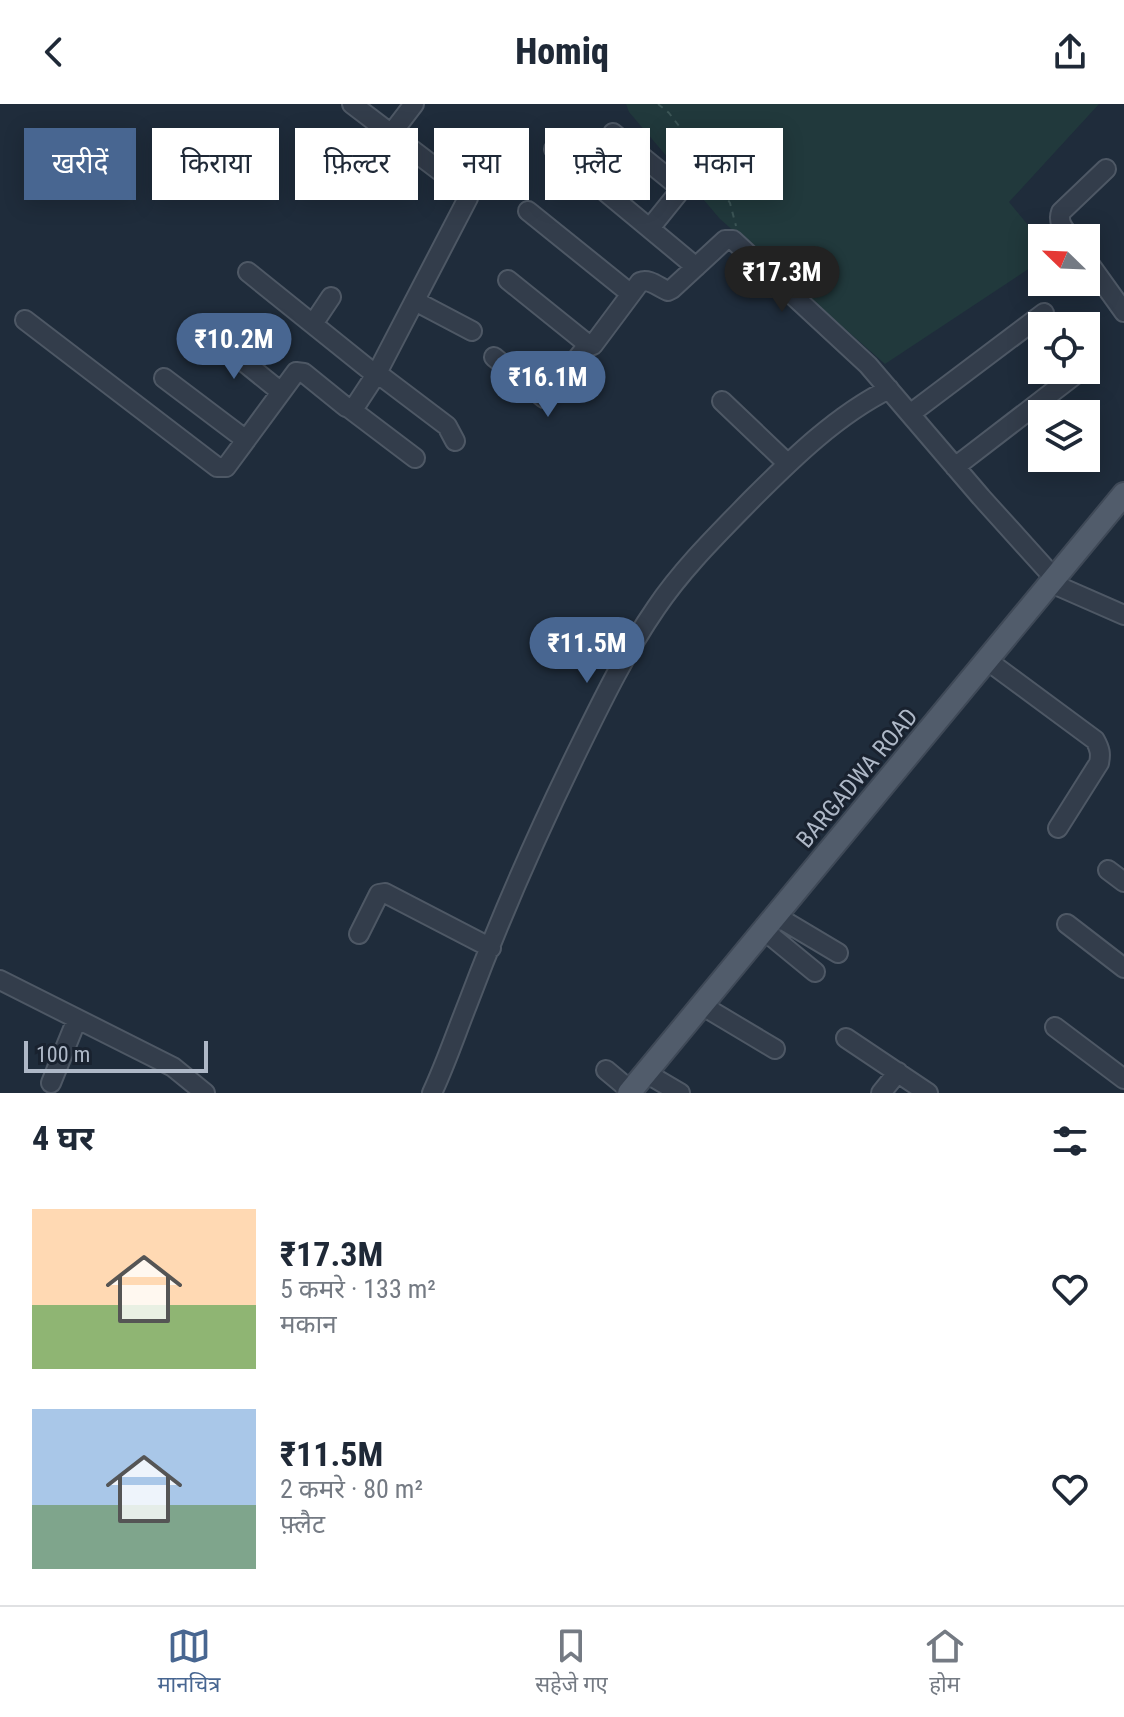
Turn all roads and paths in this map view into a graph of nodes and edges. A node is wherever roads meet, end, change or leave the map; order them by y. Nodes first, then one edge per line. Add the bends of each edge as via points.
1 (352, 104) edge
2 (414, 104) edge
3 (658, 104) edge
4 (383, 128) edge
5 (396, 128) edge
6 (418, 154) edge
7 (650, 163) edge
8 (1106, 169) dead end
9 (616, 200) edge
10 (528, 211) dead end
11 (1061, 224) edge
12 (650, 228) junction
13 (733, 240) junction
14 (696, 267) junction
15 (248, 272) dead end
16 (1100, 279) edge
17 (508, 280) dead end
18 (631, 294) junction
19 (331, 297) dead end
20 (415, 301) junction
21 (1124, 312) edge
22 (25, 320) dead end
23 (313, 324) junction
24 (1028, 325) edge
25 (472, 331) dead end
26 (213, 337) dead end
27 (587, 346) junction
28 (494, 357) dead end
29 (376, 374) junction
30 (164, 378) dead end
31 (1063, 384) edge
32 (889, 389) junction
33 (281, 392) junction
34 (722, 401) dead end
35 (349, 408) junction
36 (910, 414) junction
37 (246, 440) junction
38 (455, 441) dead end
39 (415, 458) dead end
40 (787, 463) junction
41 (955, 467) junction
42 (1124, 494) edge
43 (1053, 581) junction
44 (1124, 615) edge
45 (988, 661) junction
46 (1058, 828) dead end
47 (1108, 870) dead end
48 (1124, 882) edge
49 (770, 924) junction
50 (1067, 924) dead end
51 (359, 934) dead end
52 (491, 948) junction
53 (838, 953) dead end
54 (1124, 968) edge
55 (815, 972) dead end
56 (3, 987) edge
57 (703, 1006) junction
58 (77, 1019) junction
59 (1055, 1027) dead end
60 (846, 1038) dead end
61 (775, 1049) dead end
62 (606, 1070) dead end
63 (898, 1072) junction
64 (646, 1073) junction
65 (1124, 1079) edge
66 (51, 1083) dead end
67 (630, 1092) edge
68 (205, 1093) edge
69 (432, 1093) edge
70 (680, 1093) edge
71 (881, 1093) edge
72 (928, 1093) edge

1 - 4 street
2 - 5 street
3 - 13 path via 679,126 730,203 736,225
6 - 20 street via 465,190 468,198
7 - 12 street via 679,192
8 - 11 street via 1061,212
9 - 12 street
10 - 18 street
12 - 14 street
13 - 14 street via 725,240
13 - 32 street
14 - 18 street via 668,291 644,280
15 - 23 street
16 - 21 street
17 - 27 street
18 - 27 street
19 - 23 street
20 - 25 street
20 - 29 street
22 - 37 street via 217,467 226,467
23 - 29 street
24 - 36 street
26 - 33 street
27 - 28 street via 544,398
29 - 35 street
29 - 38 street via 447,426
30 - 37 street
31 - 41 street
32 - 36 street
32 - 40 street via 859,405
33 - 35 street via 293,374 301,372
33 - 37 street
34 - 40 street
35 - 39 street
36 - 41 street
40 - 52 street via 676,579 640,631 543,822
41 - 43 street
42 - 43 main road, BARGADWA ROAD
43 - 44 street
43 - 45 main road, BARGADWA ROAD
45 - 46 street via 1099,748 1099,763
45 - 49 main road, BARGADWA ROAD
47 - 48 street
49 - 53 street
49 - 55 street
49 - 57 main road, BARGADWA ROAD
50 - 54 street
51 - 52 street via 379,894 385,893
52 - 69 street
56 - 58 street
57 - 61 street
57 - 64 main road, BARGADWA ROAD
58 - 66 street
58 - 68 street via 173,1067
59 - 65 street
60 - 63 street
62 - 67 street
63 - 71 street
63 - 72 street
64 - 67 main road, BARGADWA ROAD
64 - 70 street

